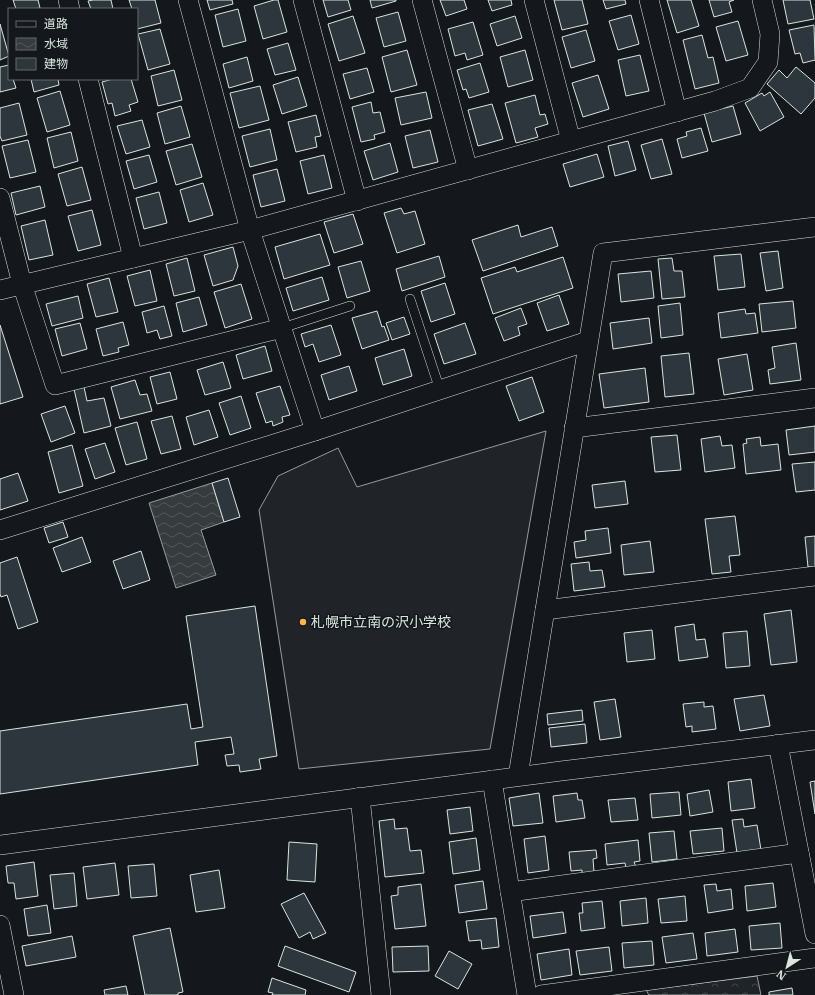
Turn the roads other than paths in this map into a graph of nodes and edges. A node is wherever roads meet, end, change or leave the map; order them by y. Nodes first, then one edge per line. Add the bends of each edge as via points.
1 (188, 0) edge
2 (303, 0) edge
3 (422, 0) edge
4 (534, 0) edge
5 (649, 0) edge
6 (762, 0) edge
7 (88, 80) edge
8 (677, 112) junction
9 (571, 141) junction
10 (468, 170) junction
11 (0, 198) edge
12 (357, 200) junction
13 (815, 226) edge
14 (250, 230) junction
15 (133, 258) junction
16 (22, 284) junction
17 (0, 290) edge
18 (410, 299) dead end
19 (350, 306) dead end
20 (282, 328) junction
21 (588, 342) junction
22 (440, 390) junction
23 (815, 398) edge
24 (574, 428) junction
25 (315, 431) junction
26 (0, 530) edge
27 (815, 576) edge
28 (545, 610) junction
29 (815, 740) edge
30 (778, 744) junction
31 (518, 776) junction
32 (492, 780) junction
33 (360, 797) junction
34 (0, 845) edge
35 (799, 853) junction
36 (510, 892) junction
37 (0, 925) edge
38 (815, 934) edge
39 (815, 958) edge
40 (634, 989) edge
41 (14, 995) edge
42 (381, 995) edge
43 (527, 995) edge
44 (541, 995) edge

1 - 14 street
2 - 12 street
3 - 10 street
4 - 9 street
5 - 8 street
6 - 8 street via 770,34 768,62 750,88
7 - 15 street
8 - 9 street
9 - 10 street
10 - 12 street
11 - 16 street
12 - 14 street
13 - 21 street via 603,253
14 - 15 street
14 - 20 street
15 - 16 street
16 - 17 street
16 - 20 street via 55,385
18 - 22 lane
19 - 20 lane
20 - 25 street
21 - 22 street
21 - 24 street
22 - 25 street
23 - 24 street
24 - 28 street
25 - 26 street
27 - 28 street
28 - 31 street
29 - 30 street
30 - 31 street
30 - 35 street
31 - 32 street
32 - 33 street
32 - 36 street
33 - 34 street
33 - 42 street
35 - 36 street
35 - 38 street
36 - 43 street
37 - 41 street
39 - 40 street
40 - 44 street

